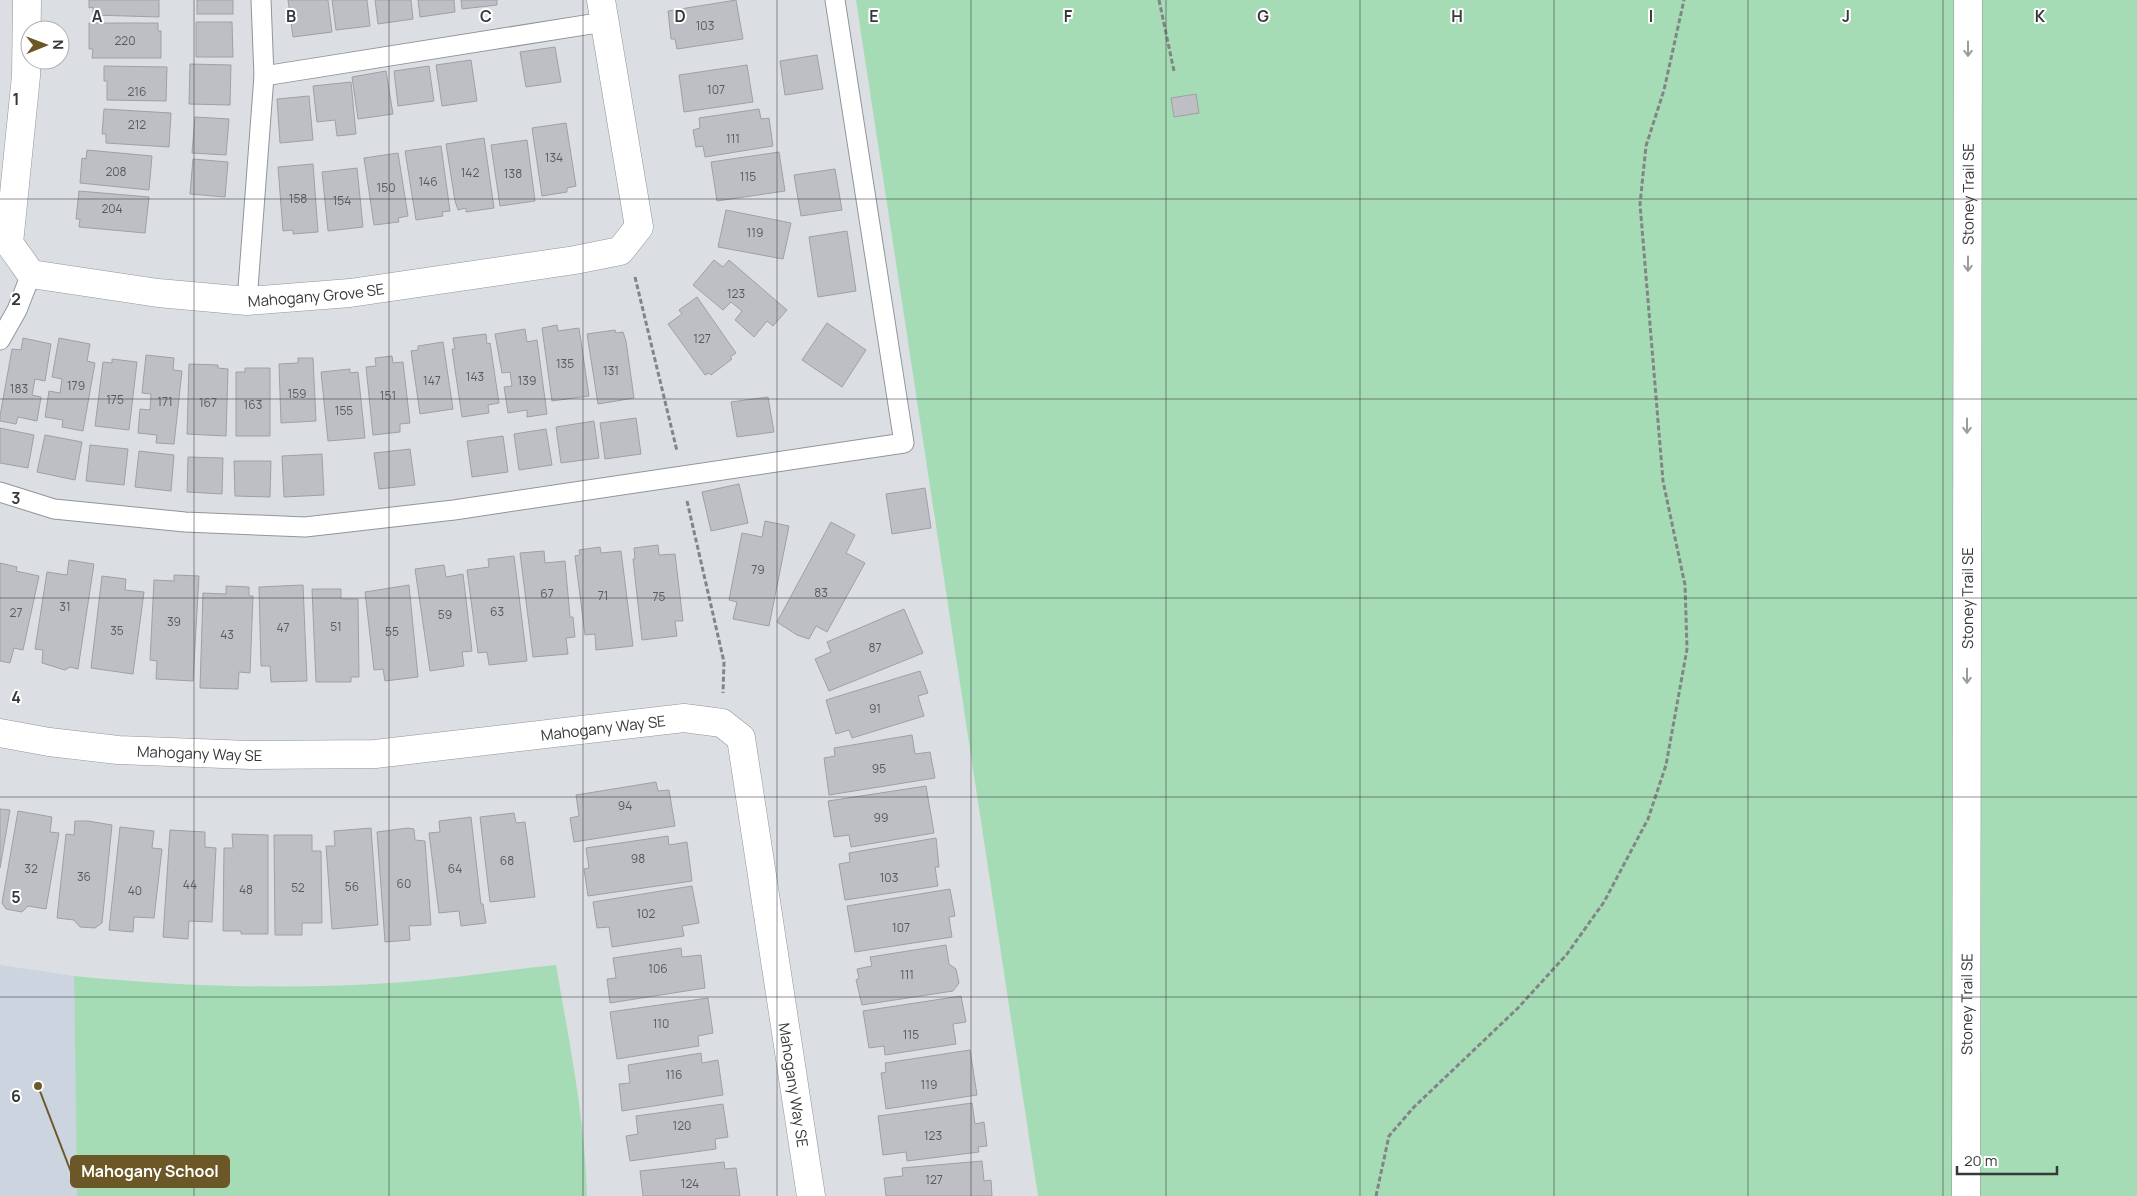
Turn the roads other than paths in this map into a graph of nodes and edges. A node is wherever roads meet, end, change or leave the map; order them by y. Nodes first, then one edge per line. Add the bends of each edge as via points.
1 (27, 0) edge
2 (261, 0) edge
3 (835, 0) edge
4 (1968, 0) edge
5 (603, 11) edge
6 (264, 76) junction
7 (31, 274) junction
8 (247, 301) junction
9 (0, 340) edge
10 (0, 492) edge
11 (0, 733) edge
12 (811, 1196) edge
13 (1966, 1196) edge

1 - 7 main road via 26,76 9,243
2 - 6 lane
3 - 10 lane via 904,443 454,510 305,527 185,522 54,509
4 -> 13 main road, Stoney Trail SE
5 - 6 lane
5 - 8 main road, Mahogany Grove SE via 639,227 620,251 350,293
6 - 8 lane
7 - 8 main road, Mahogany Grove SE via 158,293
7 - 9 lane via 17,310
11 - 12 main road, Mahogany Way SE via 118,750 250,755 375,754 684,718 722,723 741,738

